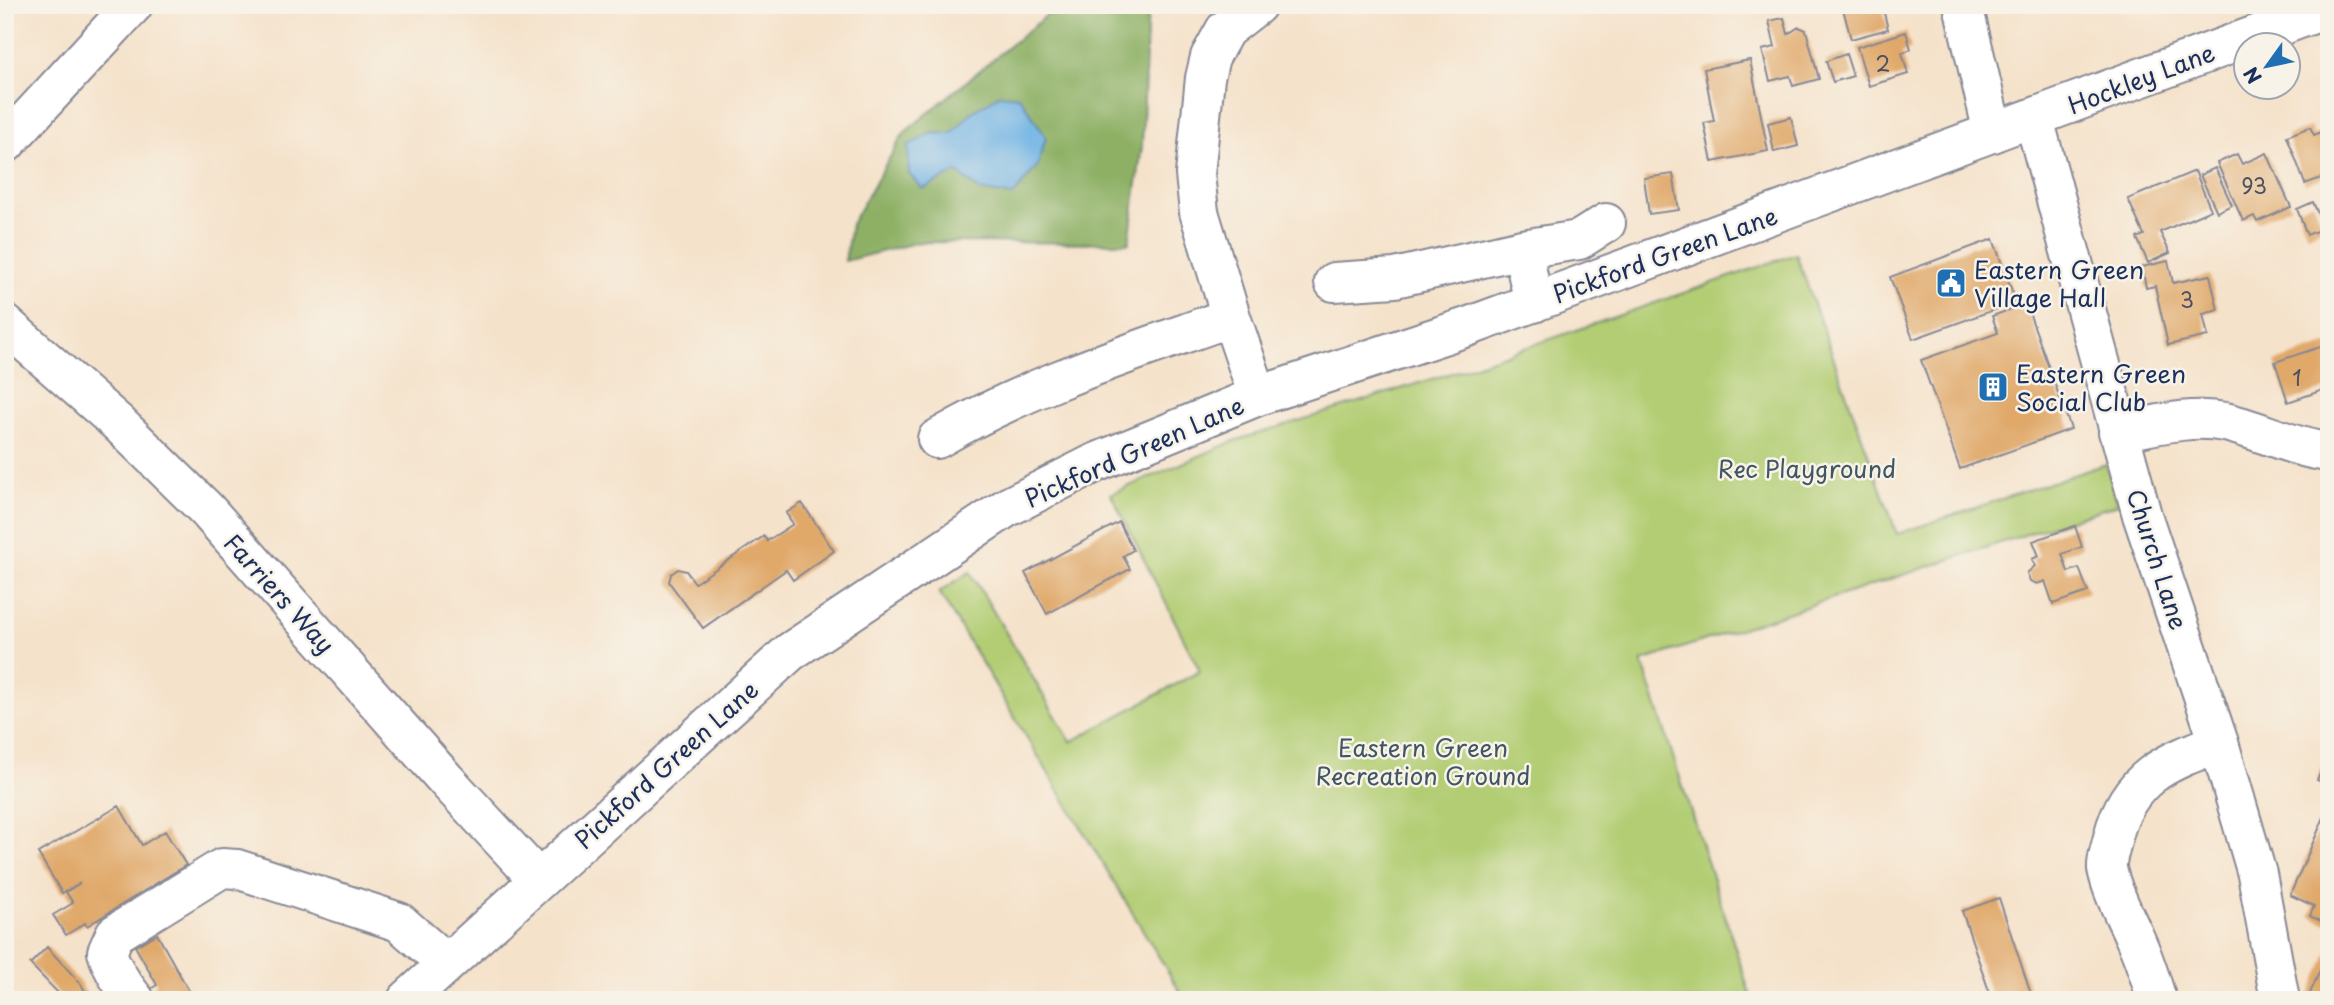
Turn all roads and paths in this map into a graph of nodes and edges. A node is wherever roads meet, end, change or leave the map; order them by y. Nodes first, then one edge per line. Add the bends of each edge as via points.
1 (133, 5) edge
2 (1257, 5) edge
3 (1963, 5) edge
4 (2309, 10) edge
5 (2034, 119) junction
6 (1993, 133) junction
7 (5, 144) edge
8 (1606, 223) dead end
9 (1522, 249) junction
10 (1334, 282) dead end
11 (1534, 303) junction
12 (1231, 317) junction
13 (5, 324) edge
14 (1258, 396) junction
15 (2118, 432) junction
16 (937, 439) dead end
17 (2329, 452) edge
18 (2219, 743) junction
19 (538, 879) junction
20 (446, 963) junction
21 (135, 1000) edge
22 (407, 1000) edge
23 (2157, 1000) edge
24 (2280, 1000) edge

1 - 7 street
2 - 12 street via 1225,30 1210,57 1196,151 1199,212
3 - 6 street
4 - 5 street, Hockley Lane
5 - 6 street, Hockley Lane
5 - 15 street, Church Lane
6 - 11 street, Pickford Green Lane
8 - 9 street via 1579,240
9 - 10 street via 1395,278
9 - 11 street
11 - 14 street, Pickford Green Lane
12 - 14 street
12 - 16 street via 1067,376 970,419
13 - 19 street, Farriers Way via 118,423 206,509
14 - 19 street, Pickford Green Lane via 1095,463 1006,508 790,652
15 - 17 street via 2200,420 2225,422
15 - 18 street, Church Lane
18 - 23 street via 2185,755 2141,782 2116,825 2106,866
18 - 24 street, Church Lane via 2257,874
19 - 20 street, Pickford Green Lane
20 - 21 street via 399,922 222,868 115,934 107,952 109,962
20 - 22 street, Pickford Green Lane

